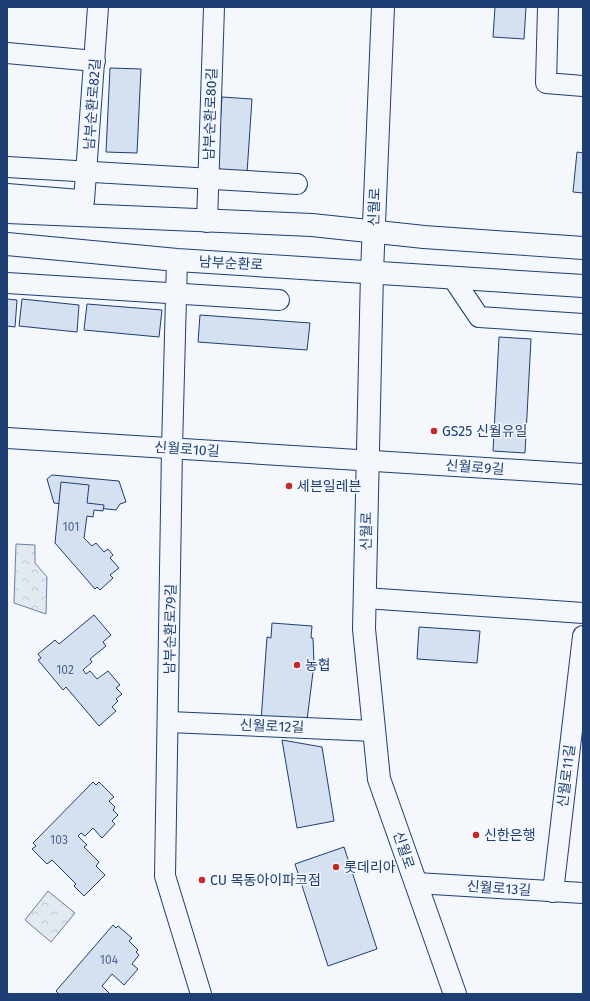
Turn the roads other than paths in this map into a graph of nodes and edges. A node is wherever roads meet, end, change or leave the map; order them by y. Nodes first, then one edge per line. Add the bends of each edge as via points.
1 (98, 7) edge
2 (214, 7) edge
3 (383, 7) edge
4 (548, 7) edge
5 (7, 53) edge
6 (95, 61) junction
7 (583, 86) edge
8 (7, 167) edge
9 (86, 172) junction
10 (208, 179) junction
11 (297, 184) dead end
12 (7, 195) edge
13 (84, 201) junction
14 (7, 212) edge
15 (207, 222) junction
16 (374, 231) junction
17 (8, 244) edge
18 (583, 248) edge
19 (177, 260) junction
20 (372, 272) junction
21 (452, 277) junction
22 (7, 283) edge
23 (583, 286) edge
24 (176, 294) junction
25 (278, 300) dead end
26 (583, 324) edge
27 (7, 438) edge
28 (172, 448) junction
29 (368, 460) junction
30 (583, 474) edge
31 (365, 598) junction
32 (583, 613) edge
33 (583, 636) edge
34 (169, 722) junction
35 (374, 731) junction
36 (416, 883) junction
37 (552, 892) junction
38 (583, 893) edge
39 (201, 994) edge
40 (455, 994) edge

1 - 6 street, 남부순환로82길
2 - 10 street, 남부순환로80길
3 - 16 main road, 신월로
4 - 7 street via 546,83
5 - 6 street
6 - 9 street, 남부순환로82길
8 - 9 street
9 - 10 street
9 - 13 street, 남부순환로82길
10 - 11 street
10 - 15 street, 남부순환로80길
12 - 13 main road
13 - 15 main road
14 - 15 main road
15 - 16 main road via 312,225
16 - 18 main road
16 - 20 main road, 신월로
17 - 19 main road, 남부순환로
19 - 20 main road, 남부순환로
19 - 24 street, 남부순환로79길
20 - 21 main road, 남부순환로
20 - 29 main road, 신월로
21 - 23 main road, 남부순환로
21 - 26 street via 479,317
22 - 24 street
24 - 25 street
24 - 28 street, 남부순환로79길
27 - 28 street, 신월로10길
28 - 29 street, 신월로10길
28 - 34 street, 남부순환로79길
29 - 30 street, 신월로9길
29 - 31 main road, 신월로
31 - 32 street
31 - 35 main road, 신월로 via 364,629
33 - 37 street, 신월로11길
34 - 35 street, 신월로12길
34 - 39 street, 남부순환로79길 via 166,876
35 - 36 main road, 신월로 via 379,779
36 - 37 street, 신월로13길
36 - 40 main road, 신월로
37 - 38 street, 신월로13길

